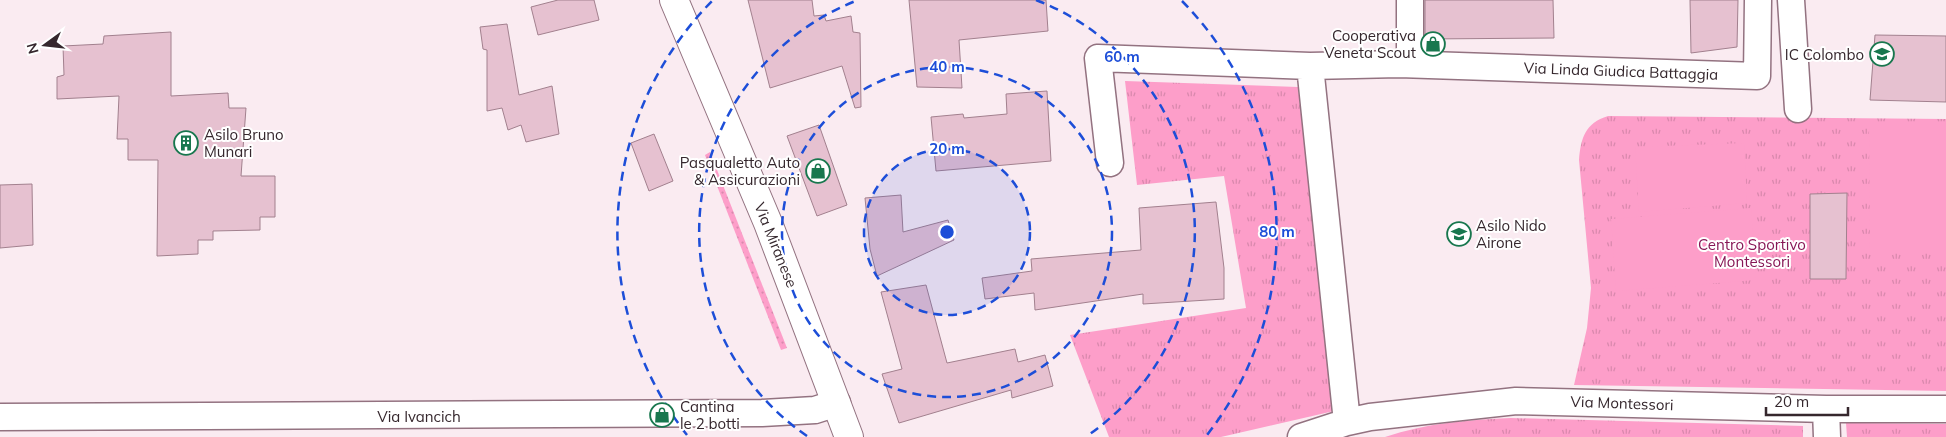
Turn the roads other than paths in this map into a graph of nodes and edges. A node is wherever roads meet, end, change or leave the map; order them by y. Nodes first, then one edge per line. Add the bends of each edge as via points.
1 (674, 0) edge
2 (1410, 0) edge
3 (1758, 0) edge
4 (1791, 0) edge
5 (1410, 64) junction
6 (1310, 66) junction
7 (1798, 110) dead end
8 (1110, 164) dead end
9 (838, 403) junction
10 (1826, 409) junction
11 (1946, 409) edge
12 (0, 417) edge
13 (1347, 422) junction
14 (850, 437) edge
15 (1301, 437) edge
16 (1827, 437) edge

1 - 9 street, Via Miranese via 768,223
2 - 5 street
3 - 5 street, Via Linda Giudica Battaggia via 1757,76
4 - 7 street
5 - 6 street, Via Linda Giudica Battaggia
6 - 8 street, Via Linda Giudica Battaggia via 1098,58
6 - 13 street
9 - 12 street, Via Ivancich via 815,410 762,413
9 - 14 street, Via Miranese
10 - 11 street, Via Montessori
10 - 13 street, Via Montessori via 1516,401
10 - 16 street
13 - 15 street, Via Montessori

